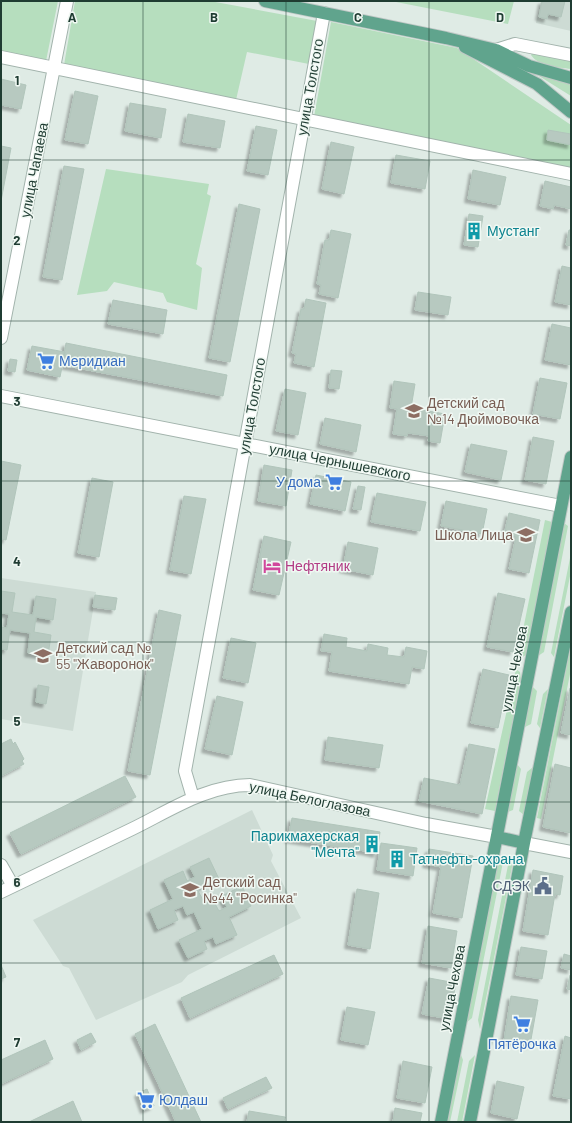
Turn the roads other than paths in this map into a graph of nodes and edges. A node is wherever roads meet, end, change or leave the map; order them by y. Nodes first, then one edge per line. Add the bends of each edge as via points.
1 (67, 1) edge
2 (266, 1) edge
3 (324, 13) junction
4 (446, 38) junction
5 (496, 50) junction
6 (571, 55) edge
7 (1, 57) edge
8 (54, 68) junction
9 (571, 78) edge
10 (571, 112) edge
11 (304, 119) junction
12 (571, 174) edge
13 (1, 338) edge
14 (1, 396) edge
15 (245, 444) junction
16 (571, 457) edge
17 (566, 507) edge
18 (571, 612) edge
19 (193, 798) junction
20 (497, 837) junction
21 (524, 843) junction
22 (571, 852) edge
23 (1, 865) edge
24 (13, 886) junction
25 (1, 892) edge
26 (441, 1122) edge
27 (470, 1122) edge

1 - 8 street, улица Чапаева
2 - 3 main road
3 - 4 main road
3 - 11 street, улица Толстого
4 - 5 main road
4 - 10 main road via 538,84
5 - 6 street via 515,44
5 - 9 main road via 529,66
7 - 8 street
8 - 11 street
8 - 13 street, улица Чапаева
11 - 12 street
11 - 15 street, улица Толстого
14 - 15 street, улица Чернышевского
15 - 17 street, улица Чернышевского
15 - 19 street, улица Толстого via 185,771
16 - 17 main road, улица Чехова
17 - 20 main road, улица Чехова
18 - 21 main road
19 - 20 street, улица Белоглазова via 226,787 250,785
19 - 24 street, улица Белоглазова
20 - 21 main road
20 - 26 main road, улица Чехова
21 - 22 street
21 - 27 main road
23 - 24 street
24 - 25 street, улица Белоглазова

